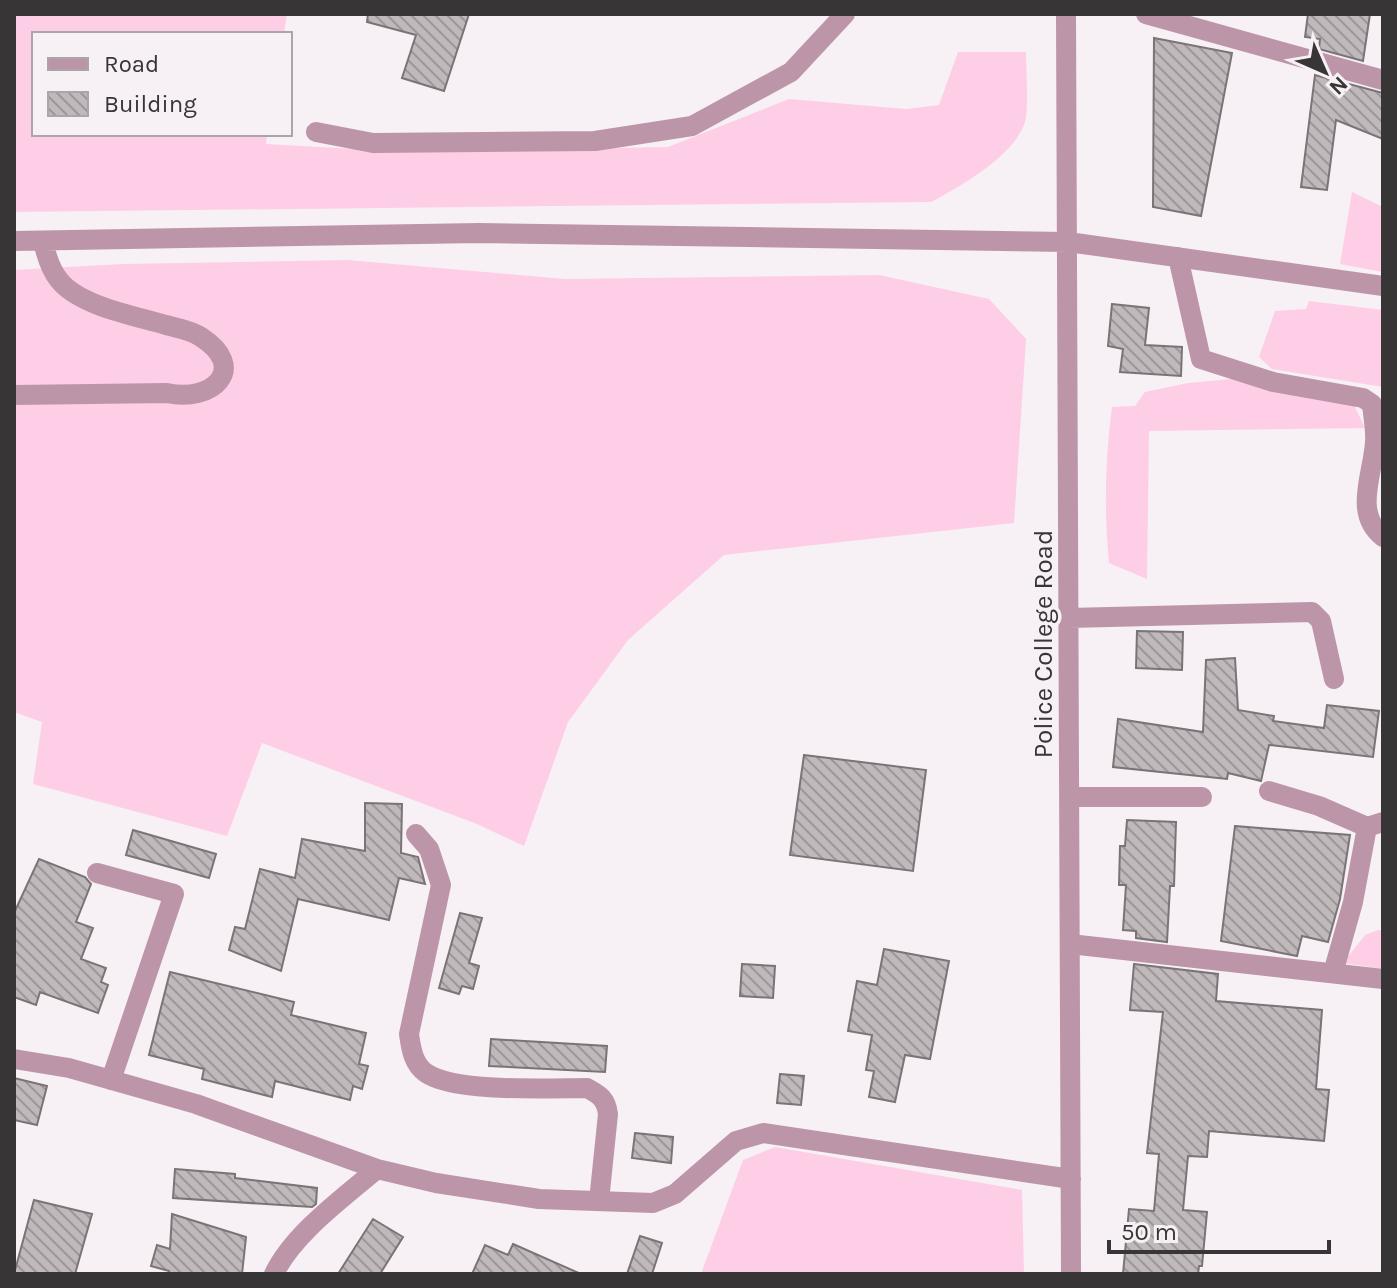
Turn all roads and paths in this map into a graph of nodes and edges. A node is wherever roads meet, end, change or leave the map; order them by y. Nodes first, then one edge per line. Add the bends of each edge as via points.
1 (845, 14) edge
2 (1066, 14) edge
3 (1146, 14) edge
4 (1383, 80) edge
5 (316, 132) dead end
6 (14, 241) edge
7 (43, 241) junction
8 (1068, 242) junction
9 (1178, 257) junction
10 (1383, 286) edge
11 (14, 395) edge
12 (1375, 492) edge
13 (1383, 537) edge
14 (1069, 618) junction
15 (1334, 679) dead end
16 (1269, 791) dead end
17 (1069, 797) junction
18 (1202, 797) dead end
19 (1375, 825) edge
20 (416, 834) dead end
21 (97, 873) dead end
22 (1070, 944) junction
23 (1333, 973) junction
24 (1383, 979) edge
25 (14, 1059) edge
26 (111, 1080) junction
27 (377, 1169) junction
28 (1071, 1179) junction
29 (599, 1201) junction
30 (274, 1274) edge
31 (1071, 1274) edge

1 - 5 street via 791,72 692,126 595,141 373,143
2 - 8 street, Police College Road
3 - 4 street
6 - 7 street
7 - 8 street via 479,233
7 - 11 street via 60,283 105,308 200,336 218,353 223,374 200,395 183,397
8 - 9 street
8 - 14 street, Police College Road
9 - 10 street
9 - 12 street via 1201,359 1372,404
12 - 13 street via 1366,512
14 - 15 street via 1312,612 1321,621
14 - 17 street, Police College Road
16 - 19 street
17 - 18 street
17 - 22 street, Police College Road
19 - 23 street
20 - 29 street via 429,849 441,885 409,1034 413,1058 426,1073 460,1085 587,1088 598,1094 606,1101 608,1114
21 - 26 street via 174,894
22 - 23 street
22 - 28 street, Police College Road
23 - 24 street
25 - 26 street
26 - 27 street via 196,1104
27 - 29 street via 539,1199
27 - 30 street via 318,1220 281,1258
28 - 29 street via 763,1133 736,1141 675,1194 653,1203
28 - 31 street, Police College Road

